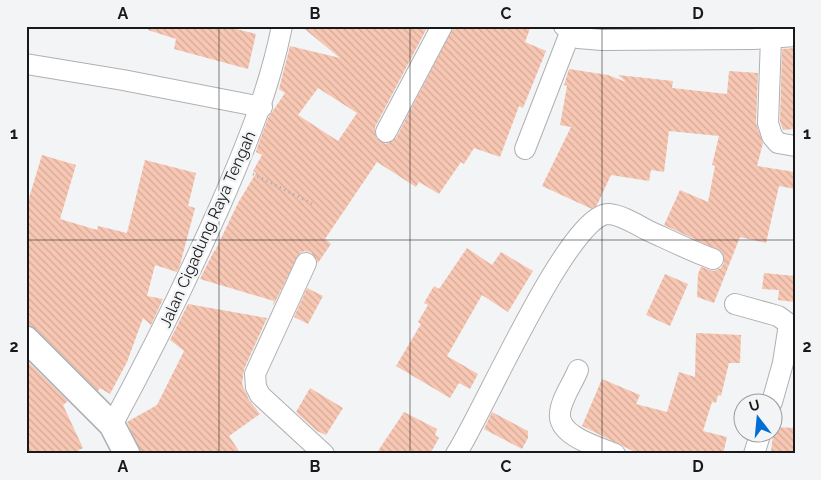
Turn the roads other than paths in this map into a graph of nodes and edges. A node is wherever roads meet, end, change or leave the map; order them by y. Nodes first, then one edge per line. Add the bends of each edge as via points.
1 (282, 26) edge
2 (442, 26) edge
3 (567, 30) edge
4 (759, 34) edge
5 (795, 36) edge
6 (26, 64) edge
7 (262, 107) junction
8 (386, 132) dead end
9 (795, 146) edge
10 (524, 149) dead end
11 (713, 259) dead end
12 (306, 263) dead end
13 (735, 304) dead end
14 (26, 339) edge
15 (578, 370) dead end
16 (775, 392) edge
17 (112, 425) junction
18 (758, 442) edge
19 (127, 454) edge
20 (324, 454) edge
21 (456, 454) edge
22 (615, 454) edge
23 (754, 454) edge

1 - 7 street, Jalan Cigadung Raya Tengah
2 - 8 street
3 - 4 street via 578,38 602,40
3 - 10 street
4 - 5 street
4 - 9 street via 772,136 778,143
6 - 7 street
7 - 17 street, Jalan Cigadung Raya Tengah via 159,338
11 - 21 street via 632,222 610,214 599,215 586,226 545,285
12 - 20 street via 255,374 256,387 260,395
13 - 16 street via 778,316 789,324
14 - 17 street
15 - 22 street via 560,412 560,420 569,434
17 - 19 street
18 - 23 street

